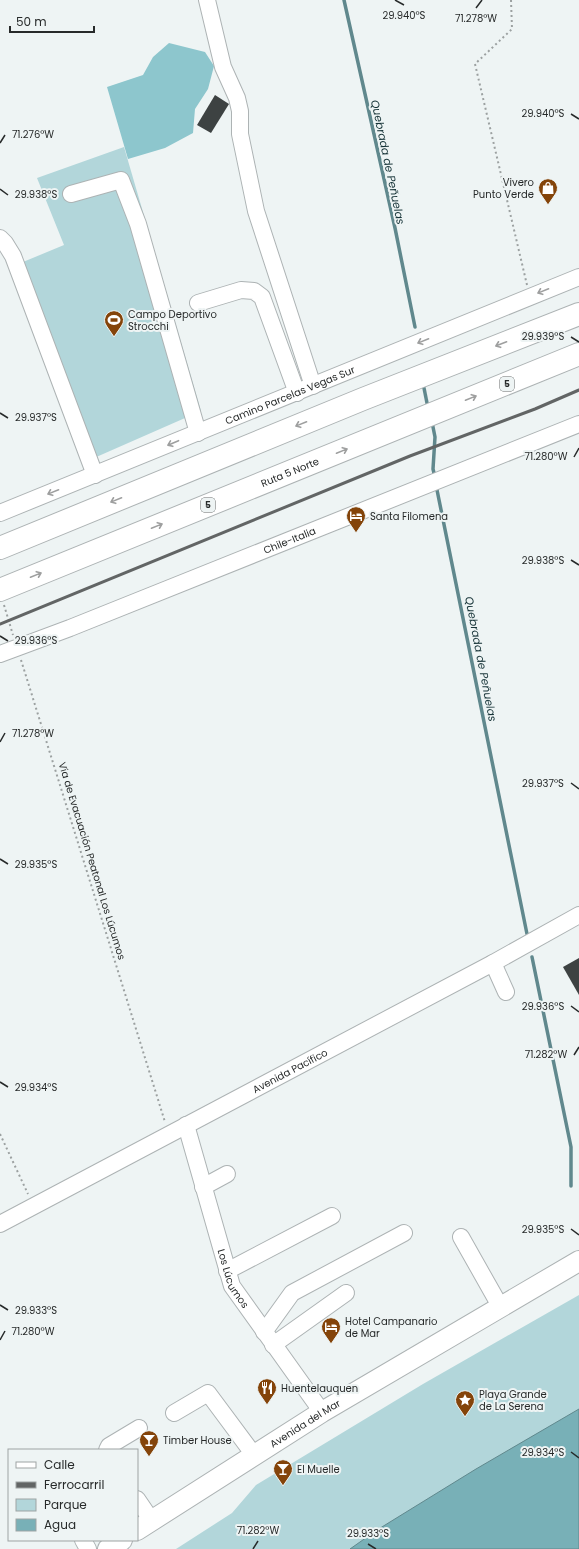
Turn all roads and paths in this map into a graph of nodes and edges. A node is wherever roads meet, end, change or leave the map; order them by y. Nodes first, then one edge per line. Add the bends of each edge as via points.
1 (207, 0) edge
2 (511, 0) edge
3 (71, 194) dead end
4 (0, 238) edge
5 (579, 277) edge
6 (530, 297) junction
7 (198, 303) dead end
8 (578, 314) edge
9 (579, 354) edge
10 (313, 386) junction
11 (296, 393) junction
12 (579, 424) edge
13 (198, 433) junction
14 (95, 475) junction
15 (0, 514) edge
16 (0, 548) edge
17 (2, 596) edge
18 (17, 648) junction
19 (0, 654) edge
20 (579, 915) edge
21 (492, 963) junction
22 (506, 992) dead end
23 (186, 1125) junction
24 (0, 1134) edge
25 (169, 1134) junction
26 (227, 1174) dead end
27 (204, 1186) junction
28 (34, 1206) junction
29 (332, 1216) dead end
30 (0, 1224) edge
31 (404, 1233) dead end
32 (461, 1237) dead end
33 (579, 1261) edge
34 (227, 1271) junction
35 (346, 1293) dead end
36 (500, 1306) junction
37 (268, 1338) junction
38 (322, 1412) junction
39 (174, 1414) dead end
40 (138, 1428) dead end
41 (108, 1449) edge
42 (254, 1455) junction
43 (138, 1502) edge
44 (144, 1525) edge
45 (120, 1541) edge
46 (108, 1549) edge

1 - 10 street via 223,67 238,98 240,134 256,211
2 - 6 path via 512,29 475,64
3 - 13 street via 121,180 138,224
4 - 14 street via 13,256
5 -> 6 street, Camino Parcelas Vegas Sur
6 -> 10 street, Camino Parcelas Vegas Sur
7 - 11 street via 241,290 254,291 262,297
8 -> 16 highway via 363,398
17 -> 9 highway, Ruta 5 Norte / 5
10 - 11 street, Camino Parcelas Vegas Sur
11 - 13 street, Camino Parcelas Vegas Sur
12 - 18 street, Chile-Italia
13 -> 14 street, Camino Parcelas Vegas Sur
14 -> 15 street, Camino Parcelas Vegas Sur
17 - 18 path, Vía de Evacuación Peatonal Los Lúcumos
18 - 19 street, Chile-Italia
18 - 25 path, Vía de Evacuación Peatonal Los Lúcumos
20 - 21 street, Avenida Pacífico
21 - 22 street
21 - 23 street, Avenida Pacífico
23 - 25 street, Avenida Pacífico
23 - 27 street, Los Lúcumos
24 - 28 path
25 - 28 street, Avenida Pacífico
26 - 27 street
27 - 34 street, Los Lúcumos
28 - 30 street, Avenida Pacífico
29 - 34 street
31 - 37 street via 292,1293
32 - 36 street
33 - 36 main road, Avenida del Mar
34 - 37 street, Los Lúcumos via 235,1292
35 - 37 street
36 - 38 main road, Avenida del Mar
37 - 38 street, Los Lúcumos
38 - 42 main road, Avenida del Mar
39 - 42 street via 208,1393
40 - 41 street
42 - 44 main road, Avenida del Mar
43 - 44 street
45 - 46 main road

